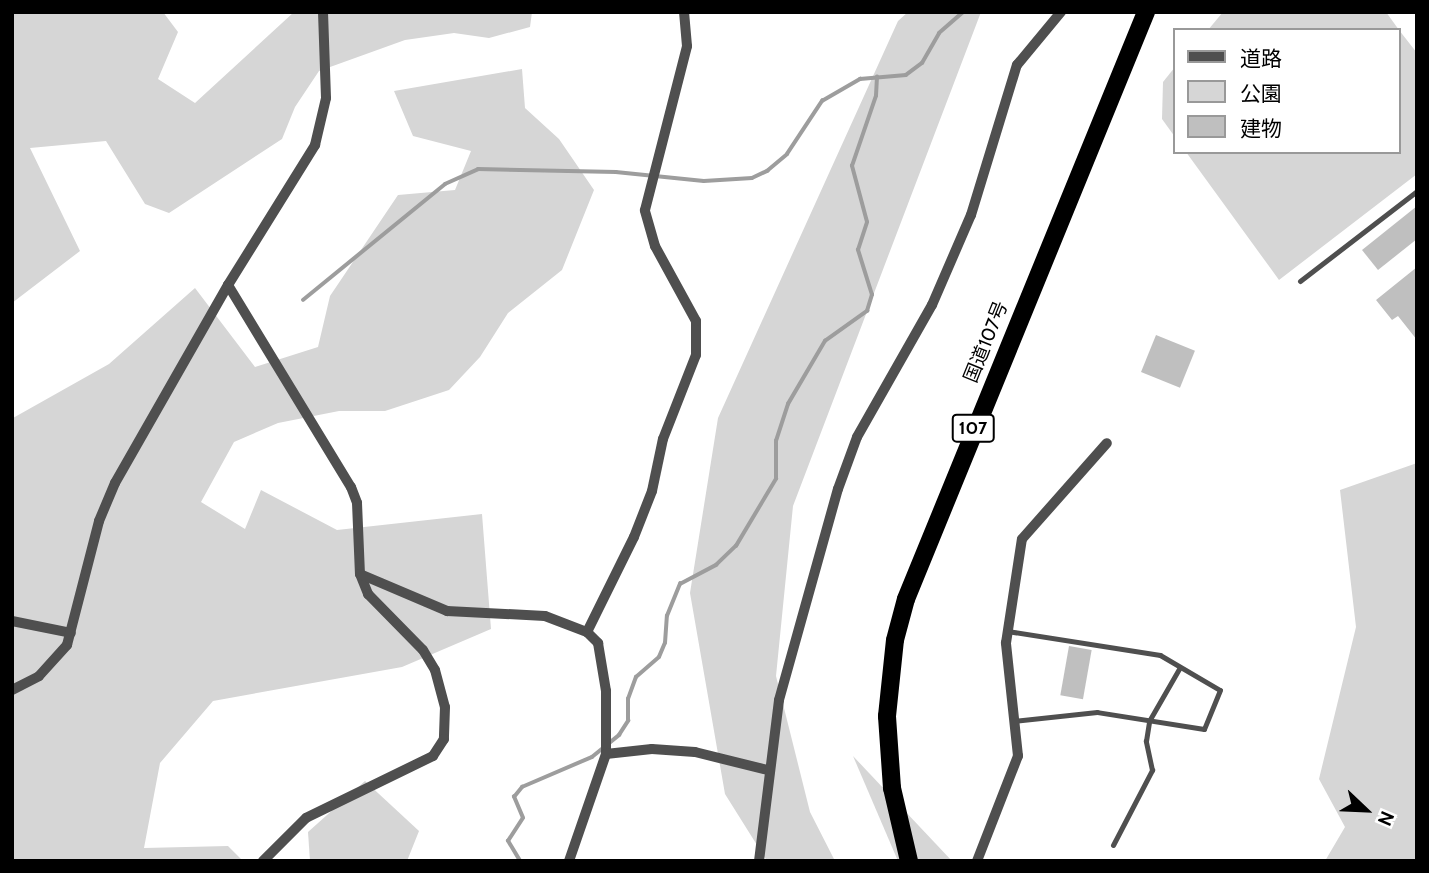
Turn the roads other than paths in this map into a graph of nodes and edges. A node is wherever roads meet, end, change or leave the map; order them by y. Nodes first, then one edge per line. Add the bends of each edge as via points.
1 (323, 12) edge
2 (684, 12) edge
3 (1062, 12) edge
4 (1146, 12) edge
5 (1417, 191) edge
6 (1300, 281) dead end
7 (228, 285) junction
8 (1107, 443) dead end
9 (360, 574) junction
10 (12, 621) edge
11 (1007, 631) junction
12 (587, 632) junction
13 (71, 633) junction
14 (1180, 667) junction
15 (12, 690) edge
16 (1014, 721) junction
17 (1149, 721) junction
18 (606, 754) junction
19 (768, 770) junction
20 (1114, 845) dead end
21 (262, 861) edge
22 (569, 861) edge
23 (759, 861) edge
24 (909, 861) edge
25 (977, 861) edge

1 - 7 street via 324,122
2 - 12 street via 687,46 645,210 655,246 696,321 696,355 663,439 652,491
3 - 19 street via 1017,65 971,215 932,305 852,450 816,557 779,700
4 - 24 highway, 国道107号 / 107 via 906,599 895,640 887,716 892,788
5 - 6 lane
7 - 9 street via 351,487 357,503
7 - 13 street via 115,483 99,521
8 - 11 street via 1022,539
9 - 12 street via 447,611 545,616
9 - 21 street via 368,594 423,650 435,670 445,707 444,739 433,756 306,818
10 - 13 street
11 - 14 lane via 1160,655
11 - 16 street
12 - 18 street via 598,643 606,691
13 - 15 street via 59,659
14 - 17 lane
14 - 17 lane via 1220,690 1204,729
16 - 17 lane via 1097,712
16 - 25 street via 1018,756
17 - 20 lane via 1146,741 1153,770
18 - 19 street via 652,749 695,752
18 - 22 street
19 - 23 street

